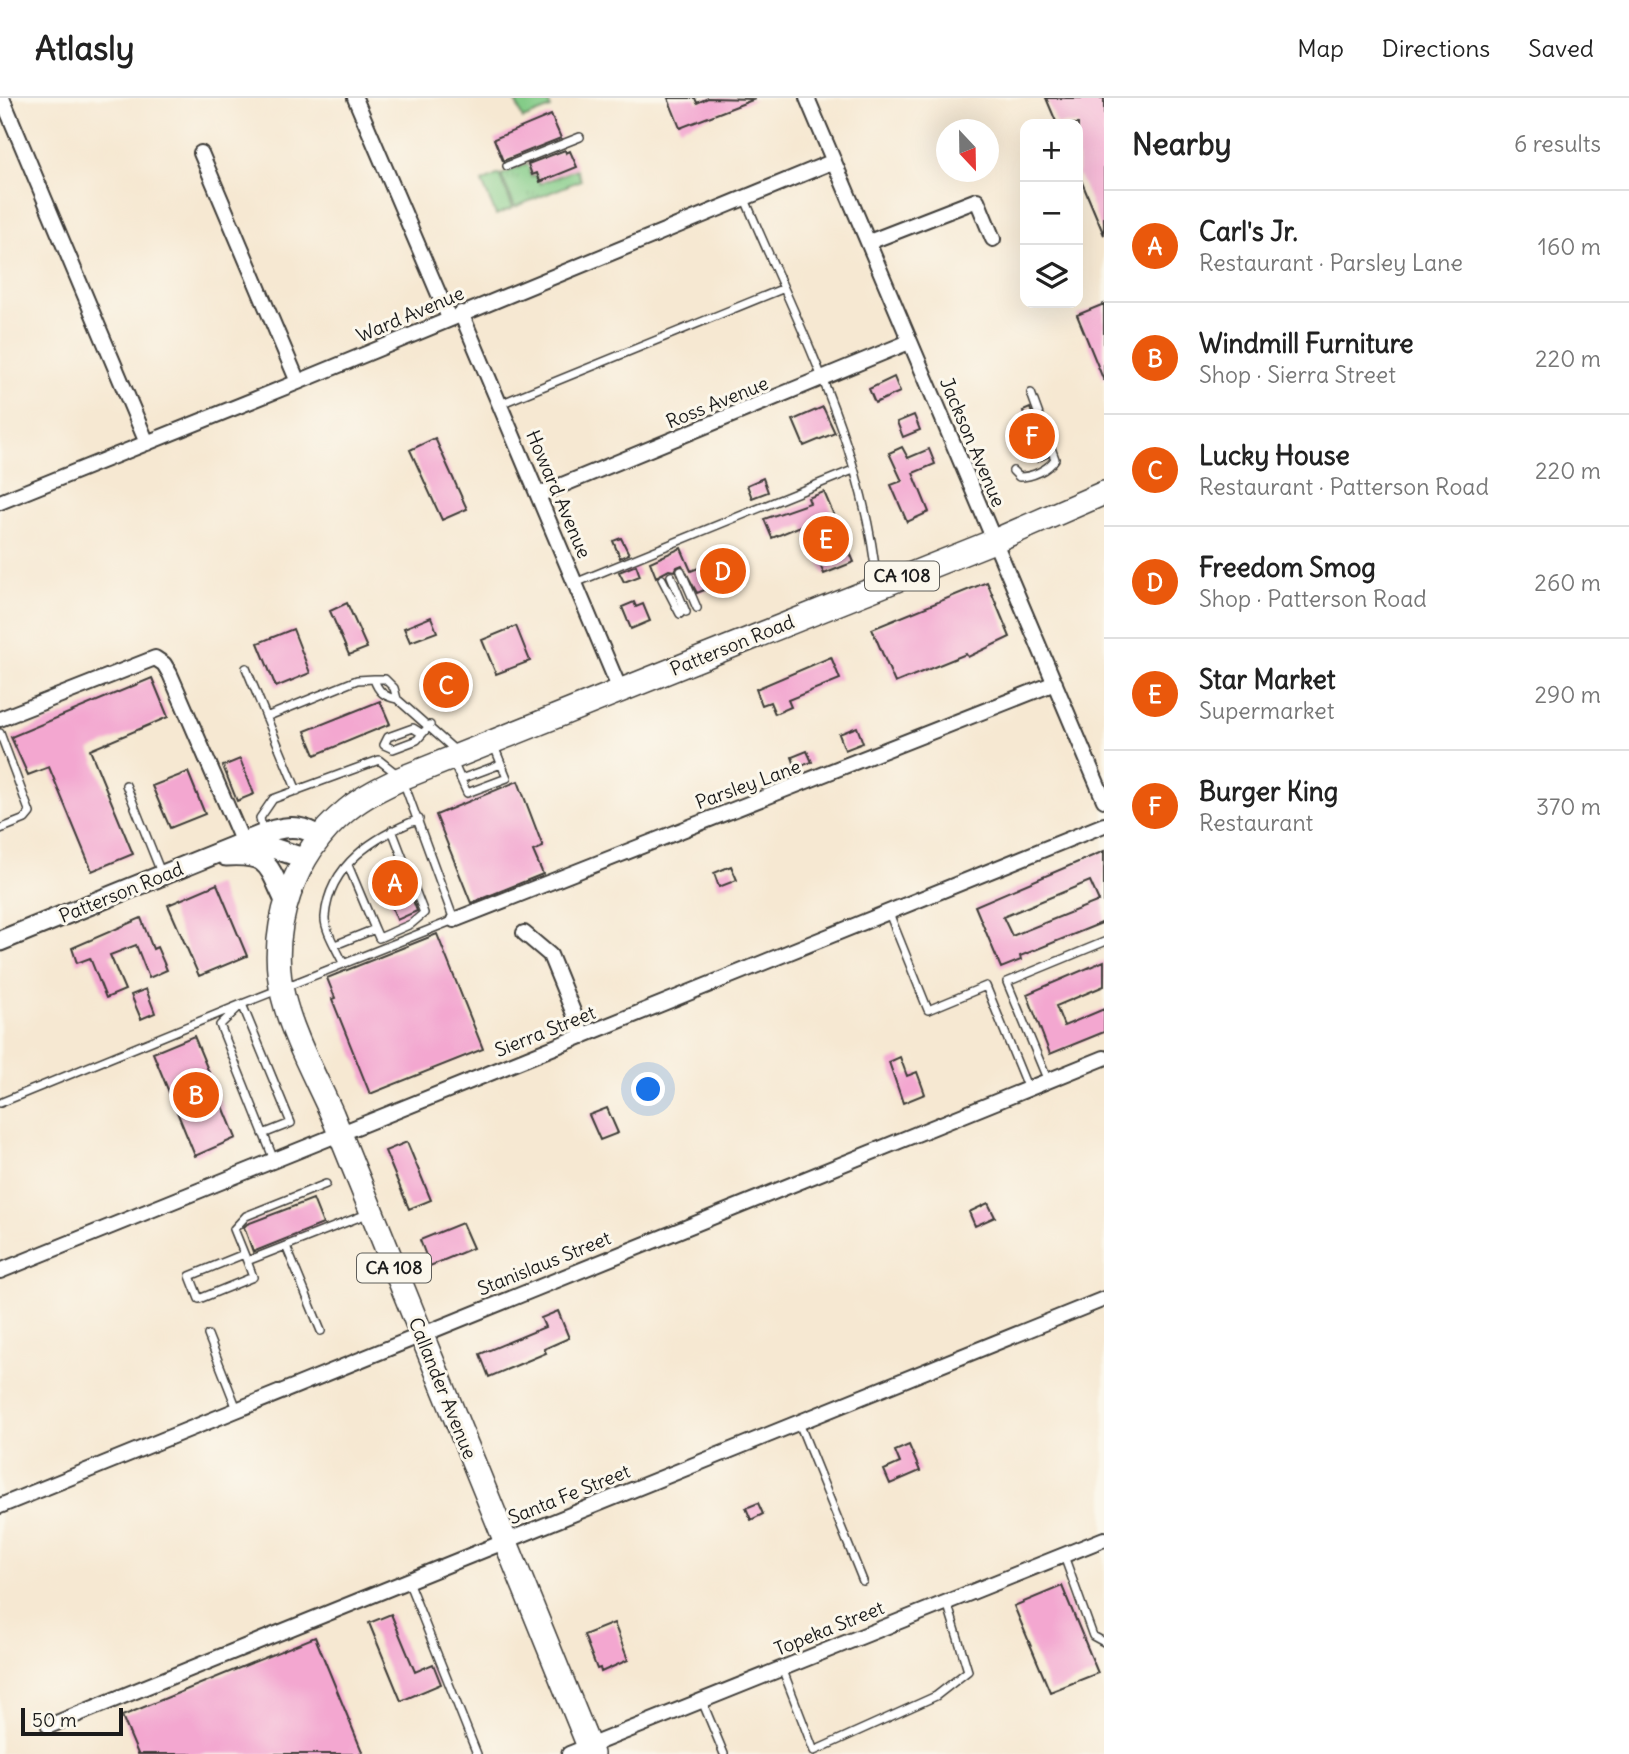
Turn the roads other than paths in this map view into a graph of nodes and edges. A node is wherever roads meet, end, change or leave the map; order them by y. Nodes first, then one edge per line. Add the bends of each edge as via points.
1 (2, 98) edge
2 (355, 98) edge
3 (807, 98) edge
4 (580, 137) dead end
5 (201, 153) dead end
6 (834, 160) junction
7 (508, 166) dead end
8 (746, 199) junction
9 (993, 239) dead end
10 (869, 242) junction
11 (782, 289) junction
12 (455, 315) junction
13 (909, 342) junction
14 (822, 380) junction
15 (298, 382) junction
16 (1031, 393) dead end
17 (500, 404) junction
18 (147, 443) junction
19 (853, 470) junction
20 (1013, 471) dead end
21 (1104, 493) edge
22 (538, 495) junction
23 (0, 502) edge
24 (994, 541) junction
25 (681, 571) dead end
26 (671, 576) dead end
27 (662, 579) dead end
28 (575, 583) junction
29 (877, 586) junction
30 (696, 607) dead end
31 (246, 668) dead end
32 (1055, 683) junction
33 (620, 690) junction
34 (266, 717) junction
35 (0, 719) edge
36 (430, 725) junction
37 (0, 733) edge
38 (421, 733) junction
39 (492, 742) junction
40 (384, 745) junction
41 (456, 756) junction
42 (379, 760) junction
43 (501, 764) junction
44 (402, 778) junction
45 (461, 779) junction
46 (126, 785) dead end
47 (297, 791) junction
48 (361, 799) joint
49 (1104, 800) edge
50 (419, 819) junction
51 (1104, 825) edge
52 (0, 829) edge
53 (392, 830) junction
54 (263, 834) junction
55 (320, 836) junction
56 (243, 843) junction
57 (207, 857) junction
58 (306, 859) junction
59 (348, 865) junction
60 (162, 875) junction
61 (286, 903) junction
62 (889, 913) junction
63 (454, 920) junction
64 (375, 929) junction
65 (524, 933) dead end
66 (0, 941) edge
67 (1104, 942) edge
68 (335, 945) junction
69 (343, 963) junction
70 (282, 989) junction
71 (242, 1004) junction
72 (583, 1036) junction
73 (1104, 1058) edge
74 (1048, 1081) junction
75 (1028, 1088) junction
76 (0, 1103) edge
77 (263, 1134) junction
78 (340, 1134) junction
79 (274, 1161) junction
80 (326, 1184) dead end
81 (371, 1212) junction
82 (286, 1246) junction
83 (245, 1257) junction
84 (0, 1271) edge
85 (1104, 1299) edge
86 (321, 1331) dead end
87 (422, 1334) junction
88 (208, 1335) dead end
89 (237, 1409) junction
90 (798, 1423) junction
91 (0, 1506) edge
92 (1104, 1539) edge
93 (504, 1540) junction
94 (1064, 1555) junction
95 (408, 1580) junction
96 (863, 1581) dead end
97 (947, 1602) junction
98 (1104, 1642) edge
99 (782, 1668) junction
100 (701, 1700) junction
101 (49, 1726) dead end
102 (583, 1752) edge
103 (815, 1752) edge
104 (477, 1754) edge
105 (724, 1754) edge

1 - 18 street
2 - 12 street, Howard Avenue
3 - 6 street, Jackson Avenue
4 - 7 lane
5 - 15 street
6 - 8 street, Ward Avenue
6 - 10 street, Jackson Avenue
8 - 11 lane
8 - 12 street, Ward Avenue
9 - 10 street via 977,200
10 - 13 street, Jackson Avenue
11 - 14 lane
11 - 17 lane
12 - 15 street, Ward Avenue
12 - 17 street, Howard Avenue
13 - 14 street, Ross Avenue
13 - 24 street, Jackson Avenue
14 - 19 lane
14 - 22 street, Ross Avenue
15 - 18 street, Ward Avenue
16 - 20 lane via 1055,458 1051,466 1028,476 1018,477
17 - 22 street, Howard Avenue
18 - 23 street, Ward Avenue
19 - 28 lane
19 - 29 lane
21 - 24 main road, Patterson Road / CA 108
22 - 28 street, Howard Avenue
24 - 29 main road, Patterson Road / CA 108
24 - 32 street, Jackson Avenue
25 - 30 lane
26 - 27 lane via 683,613
28 - 33 street, Howard Avenue
29 - 33 main road, Patterson Road / CA 108
31 - 34 lane
32 - 49 street, Jackson Avenue
32 - 63 street, Parsley Lane
33 - 39 main road, Patterson Road / CA 108
34 - 36 lane via 357,680 385,680 397,699
34 - 47 lane
35 - 56 street via 155,658 170,674
36 - 38 lane
36 - 41 lane
37 - 52 lane via 30,813
38 - 40 lane via 417,740 393,749
38 - 40 lane via 413,728 388,737
39 - 41 main road, Patterson Road / CA 108
39 - 43 lane
40 - 42 lane
41 - 44 main road, Patterson Road / CA 108
41 - 45 lane
42 - 44 lane
42 - 47 lane
43 - 45 lane
43 - 45 lane via 507,778 467,793
44 - 48 main road, Patterson Road / CA 108
44 - 50 lane
46 - 60 lane
47 - 54 lane via 265,806 260,818
48 - 55 main road, Callander Avenue / CA 108
50 - 53 lane
50 - 63 lane
51 - 62 street, Sierra Street
53 - 59 lane
53 - 64 lane via 424,913 379,938
54 - 55 main road, Patterson Road via 290,826
54 - 56 main road, Patterson Road
55 - 58 main road, Callander Avenue / CA 108
56 - 57 main road, Patterson Road
56 - 58 main road via 270,846
57 - 60 main road, Patterson Road
57 - 61 main road via 250,854 263,860
58 - 61 main road, Callander Avenue / CA 108
59 - 64 lane
59 - 68 lane via 334,885 325,919
60 - 66 main road, Patterson Road
61 - 70 main road, Callander Avenue / CA 108 via 279,947
62 - 72 street, Sierra Street
62 - 75 lane via 928,1010 986,986
63 - 69 lane
64 - 68 lane
65 - 72 street via 550,955
67 - 74 lane via 1007,982
68 - 69 lane
69 - 70 lane
70 - 71 lane
70 - 78 main road, Callander Avenue / CA 108 via 292,1024
71 - 76 lane
71 - 77 lane via 220,1025
71 - 77 lane via 291,1123
72 - 78 street, Sierra Street
73 - 74 street, Stanislaus Street
74 - 75 street, Stanislaus Street
75 - 87 street, Stanislaus Street
77 - 79 lane
78 - 79 street, Sierra Street
78 - 81 main road, Callander Avenue / CA 108
79 - 84 street, Sierra Street
80 - 83 lane via 246,1216 234,1229
81 - 82 lane
81 - 87 main road, Callander Avenue / CA 108
82 - 83 lane
82 - 86 lane
83 - 83 lane via 253,1277 199,1299 190,1276
85 - 90 street, Santa Fe Street
87 - 89 street, Stanislaus Street
87 - 93 main road, Callander Avenue / CA 108
88 - 89 lane
89 - 91 street, Stanislaus Street
90 - 93 street, Santa Fe Street
90 - 96 lane
92 - 94 street, Topeka Street
93 - 95 street, Santa Fe Street
93 - 102 main road, Callander Avenue / CA 108
94 - 97 street, Topeka Street
94 - 98 lane via 1093,1636
95 - 101 street, Santa Fe Street
95 - 104 lane
97 - 99 street, Topeka Street
97 - 103 lane via 968,1671 936,1696
99 - 100 street, Topeka Street
99 - 103 lane
100 - 102 street, Topeka Street
100 - 105 lane

